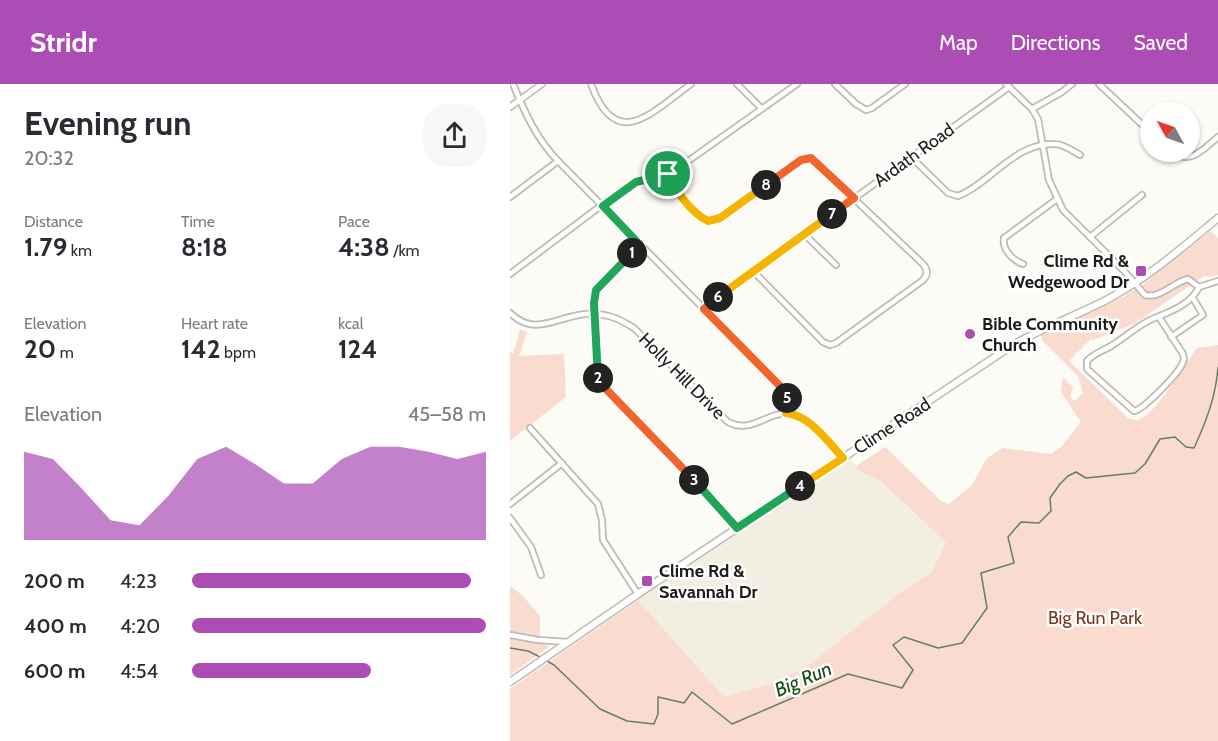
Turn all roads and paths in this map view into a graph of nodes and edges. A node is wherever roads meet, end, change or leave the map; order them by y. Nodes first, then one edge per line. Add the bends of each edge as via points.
1 (513, 84) edge
2 (542, 84) edge
3 (591, 84) edge
4 (691, 84) edge
5 (737, 84) edge
6 (797, 84) edge
7 (835, 84) edge
8 (905, 84) edge
9 (1072, 84) edge
10 (1099, 84) edge
11 (1008, 86) edge
12 (520, 101) junction
13 (510, 107) edge
14 (762, 109) junction
15 (1032, 109) junction
16 (1140, 123) edge
17 (1218, 137) edge
18 (1043, 146) junction
19 (1200, 152) edge
20 (1080, 155) dead end
21 (911, 158) junction
22 (558, 161) junction
23 (668, 174) junction
24 (1142, 195) dead end
25 (510, 197) edge
26 (854, 198) junction
27 (1057, 199) junction
28 (603, 206) junction
29 (1218, 218) edge
30 (804, 234) junction
31 (1090, 237) junction
32 (640, 245) junction
33 (1023, 264) dead end
34 (836, 266) dead end
35 (753, 271) junction
36 (510, 274) edge
37 (1218, 281) edge
38 (1135, 283) junction
39 (1199, 287) junction
40 (1193, 298) junction
41 (704, 309) junction
42 (510, 314) edge
43 (594, 314) junction
44 (1159, 317) junction
45 (1171, 337) junction
46 (786, 413) junction
47 (530, 428) dead end
48 (843, 458) junction
49 (562, 463) junction
50 (510, 504) edge
51 (510, 518) edge
52 (737, 528) junction
53 (541, 575) dead end
54 (638, 594) junction
55 (510, 635) edge
56 (567, 642) junction
57 (510, 682) edge

1 - 12 street
2 - 12 street
3 - 4 street via 604,113 626,123 648,115
5 - 14 street
6 - 14 street
7 - 8 street via 866,110
9 - 15 street
10 - 16 street
11 - 15 street
11 - 21 street, Ardath Road
12 - 13 street
12 - 22 street via 528,122
14 - 23 street
15 - 18 street
17 - 19 street
18 - 20 street via 1059,145
18 - 21 street via 1021,152 958,196 948,194
18 - 27 street
21 - 26 street, Ardath Road
22 - 25 street
22 - 28 street
23 - 26 street via 677,191 708,221 720,218 806,158 815,160
23 - 28 street via 636,182
24 - 31 street
26 - 30 street, Ardath Road
26 - 35 street via 923,264 926,278 830,345
27 - 31 street
27 - 33 street via 1004,238 1005,248
28 - 32 street
28 - 36 street
29 - 38 main road, Clime Road
30 - 34 street
30 - 35 street, Ardath Road
31 - 38 street
32 - 41 street
32 - 43 street via 596,290
35 - 41 street, Ardath Road
37 - 39 street
38 - 39 street via 1145,295 1151,296 1188,279
38 - 48 main road, Clime Road via 1028,337
39 - 40 street
40 - 44 street
40 - 45 street via 1203,315
41 - 46 street via 779,385 786,395
42 - 43 street, Holly Hill Drive via 531,326
43 - 46 street, Holly Hill Drive via 616,317 634,328 734,425 746,427
43 - 52 street via 597,376 604,387
44 - 45 street
44 - 45 street via 1098,352 1087,361 1087,369 1134,411 1140,410 1182,366 1183,354
46 - 48 street via 809,422
47 - 49 street
48 - 52 main road, Clime Road
49 - 50 street
49 - 54 street via 598,504 603,540
51 - 53 street via 531,547
52 - 54 main road, Clime Road
54 - 56 main road, Clime Road
55 - 56 street
56 - 57 main road, Clime Road

